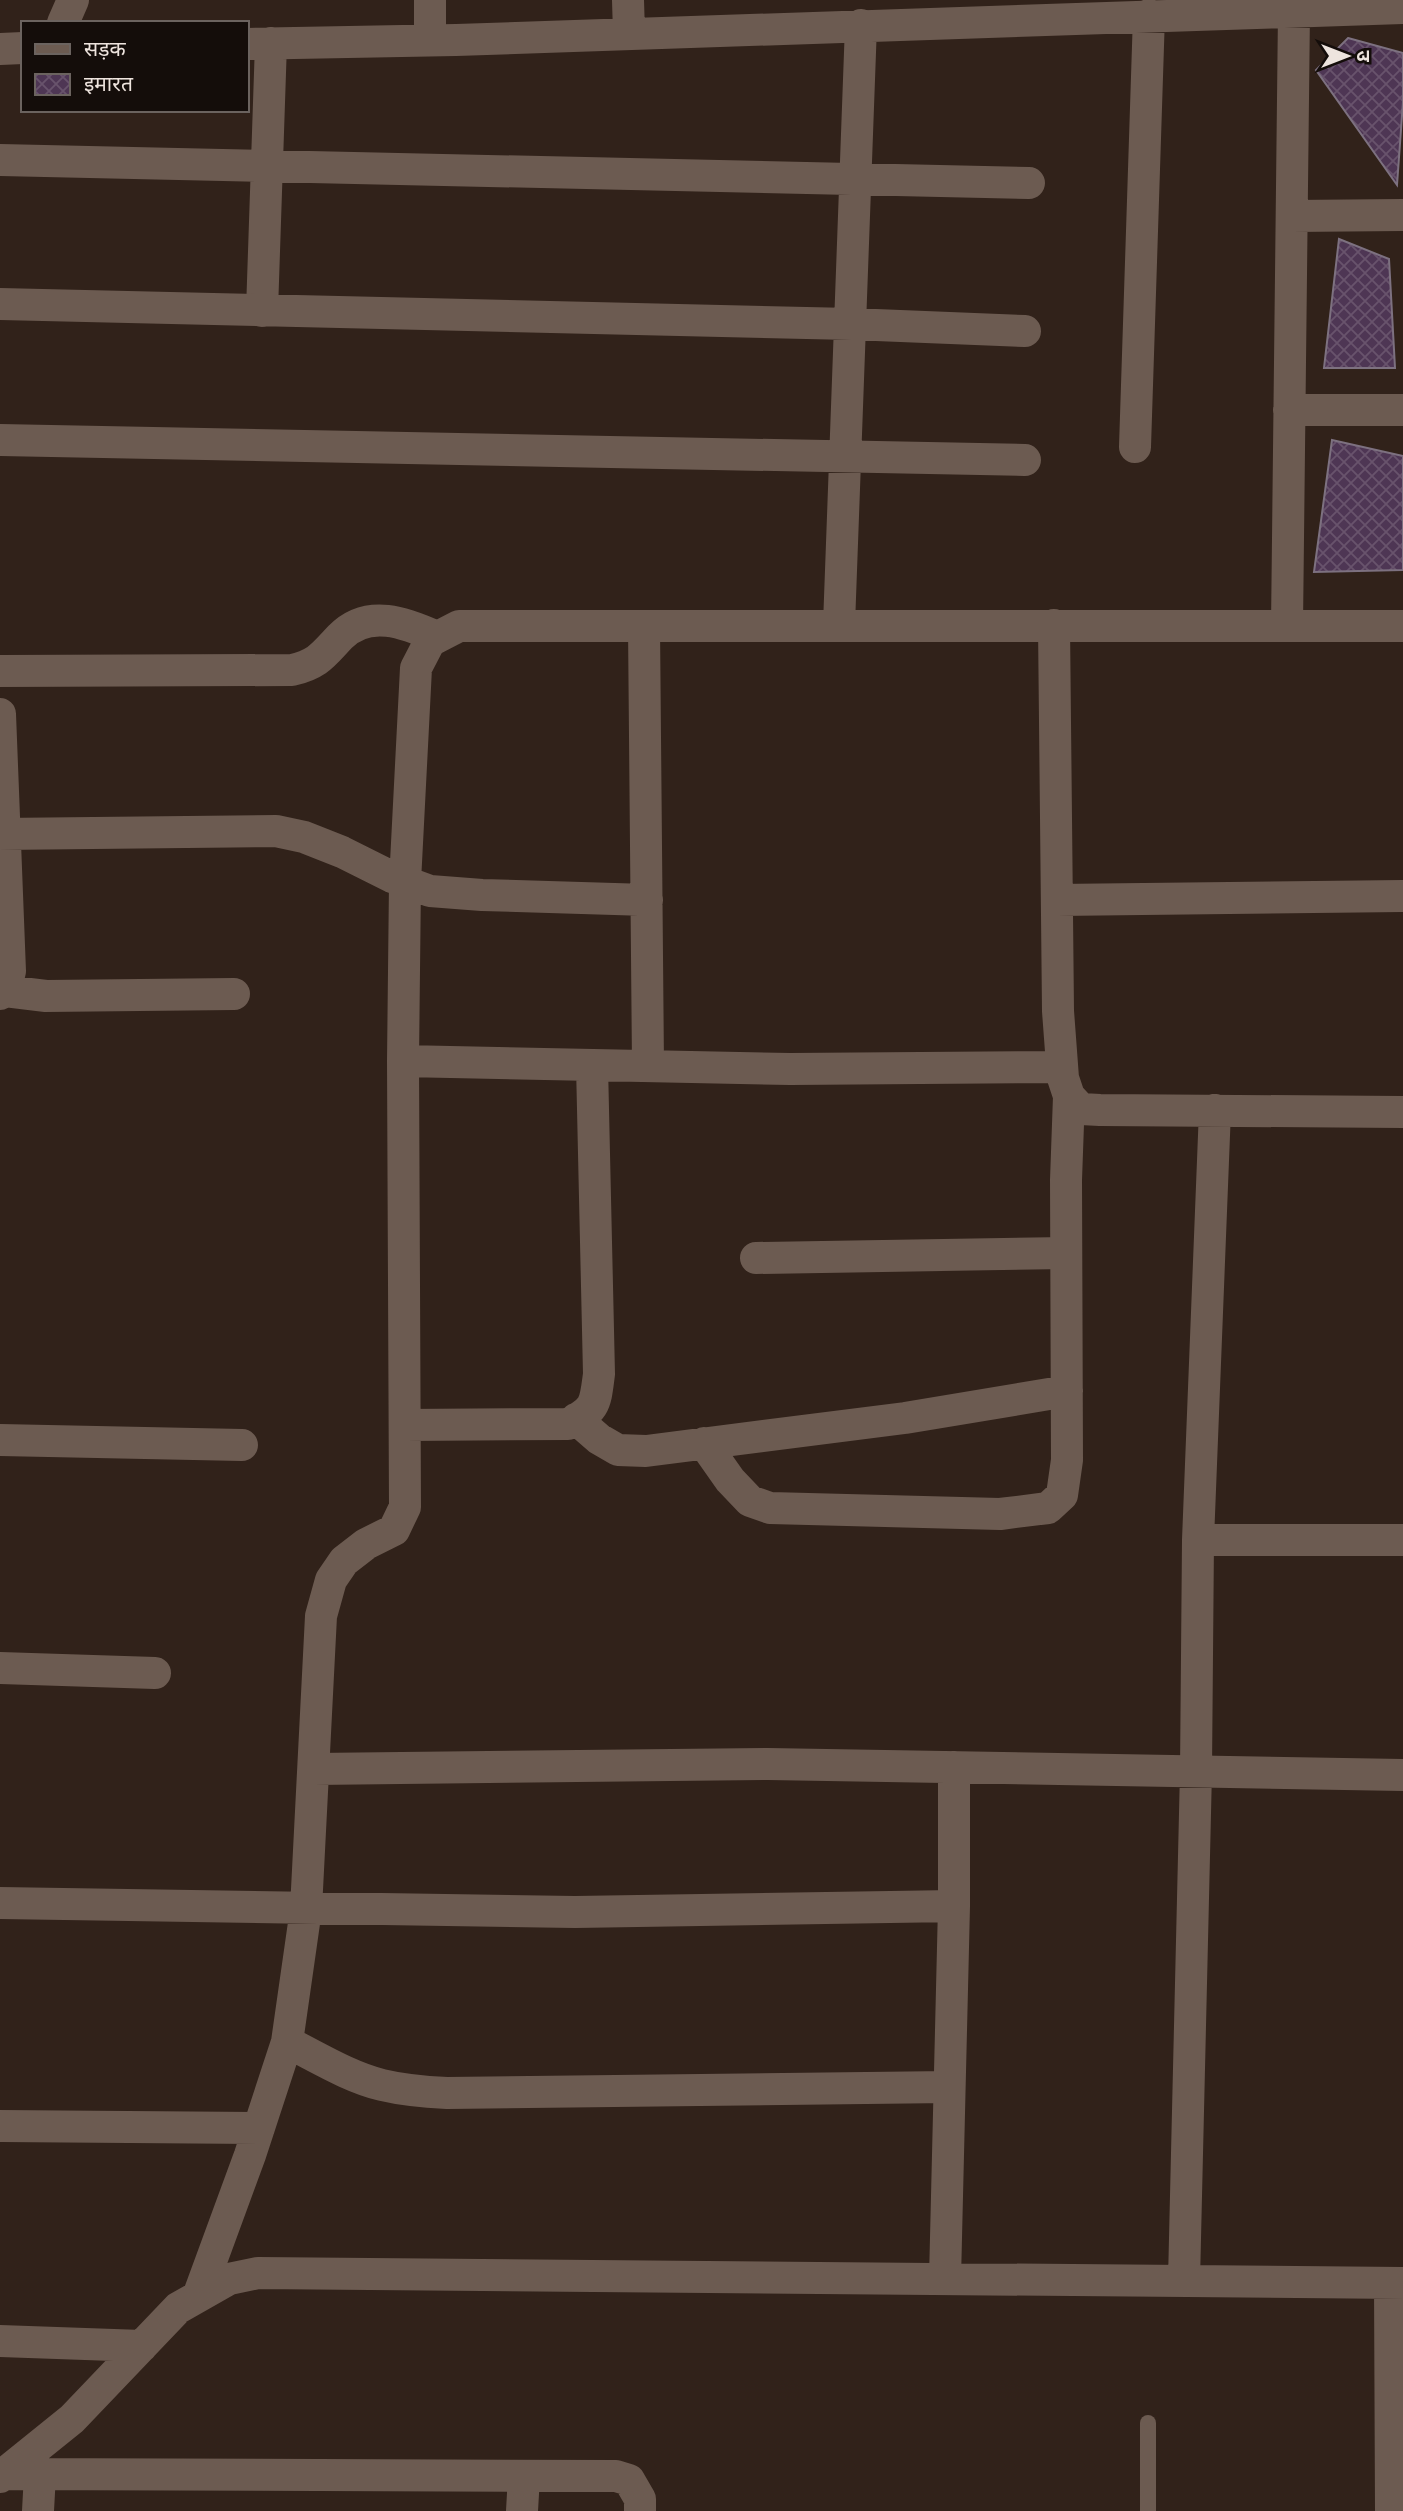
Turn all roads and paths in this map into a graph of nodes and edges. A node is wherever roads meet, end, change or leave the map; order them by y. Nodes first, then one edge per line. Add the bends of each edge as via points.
1 (73, 0) edge
2 (430, 0) edge
3 (628, 0) edge
4 (1403, 8) edge
5 (1294, 11) junction
6 (1149, 15) junction
7 (64, 21) edge
8 (861, 25) junction
9 (629, 33) junction
10 (430, 40) junction
11 (259, 44) edge
12 (21, 48) edge
13 (0, 49) edge
14 (0, 160) edge
15 (266, 166) junction
16 (856, 181) junction
17 (1029, 183) dead end
18 (1403, 215) edge
19 (1292, 216) junction
20 (0, 304) edge
21 (262, 311) junction
22 (851, 324) junction
23 (1026, 331) dead end
24 (1289, 410) junction
25 (1403, 410) edge
26 (0, 440) edge
27 (1135, 447) dead end
28 (847, 456) junction
29 (1026, 460) dead end
30 (839, 625) junction
31 (1054, 625) junction
32 (644, 626) junction
33 (1286, 626) junction
34 (1403, 626) edge
35 (437, 637) junction
36 (0, 671) edge
37 (0, 714) edge
38 (3, 834) edge
39 (405, 882) junction
40 (1403, 897) edge
41 (1057, 900) junction
42 (647, 901) junction
43 (2, 992) edge
44 (234, 994) dead end
45 (403, 1061) junction
46 (592, 1065) junction
47 (648, 1066) junction
48 (1066, 1082) junction
49 (1215, 1110) junction
50 (1403, 1112) edge
51 (1066, 1253) junction
52 (756, 1258) dead end
53 (1067, 1391) junction
54 (576, 1419) junction
55 (405, 1425) junction
56 (0, 1440) edge
57 (704, 1444) junction
58 (242, 1445) dead end
59 (1198, 1540) junction
60 (1403, 1540) edge
61 (0, 1668) edge
62 (155, 1672) dead end
63 (954, 1767) junction
64 (314, 1769) junction
65 (1196, 1771) junction
66 (1403, 1775) edge
67 (0, 1903) edge
68 (954, 1906) junction
69 (306, 1909) junction
70 (287, 2042) junction
71 (949, 2087) junction
72 (0, 2126) edge
73 (259, 2128) junction
74 (944, 2279) junction
75 (1184, 2281) junction
76 (1397, 2283) edge
77 (199, 2294) junction
78 (0, 2341) edge
79 (142, 2346) junction
80 (1148, 2423) dead end
81 (40, 2474) junction
82 (2, 2476) edge
83 (524, 2476) junction
84 (38, 2511) edge
85 (522, 2511) edge
86 (640, 2511) edge
87 (1148, 2511) edge
88 (1391, 2511) edge

1 - 7 street
2 - 10 street
3 - 9 street
4 - 5 street
5 - 6 street
5 - 19 street
6 - 8 street
6 - 27 street
8 - 9 street
8 - 16 street
9 - 10 street
10 - 11 street
11 - 15 street
12 - 13 street
14 - 15 street
15 - 16 street
15 - 21 street
16 - 17 street
16 - 22 street
18 - 19 street
19 - 24 street
20 - 21 street
21 - 22 street
22 - 23 street
22 - 28 street
24 - 25 street
24 - 33 street
26 - 28 street
28 - 29 street
28 - 30 street
30 - 31 street
30 - 32 street
31 - 33 street
31 - 41 street
32 - 35 street via 459,626
32 - 42 street
33 - 34 street
35 - 36 street via 413,626 372,619 355,624 311,665 292,670
35 - 39 street via 416,667
37 - 38 street
38 - 39 street via 276,831 304,837
38 - 43 street via 10,971
39 - 42 street via 430,891
39 - 45 street
40 - 41 street
41 - 48 street via 1058,1011
42 - 47 street
43 - 44 street via 46,996
45 - 46 street
45 - 55 street
46 - 47 street
46 - 54 street via 598,1374 595,1400 587,1415
47 - 48 street
48 - 49 street via 1081,1109
48 - 51 street
49 - 50 street
49 - 59 street
51 - 52 street
51 - 53 street
53 - 57 street
53 - 57 street via 1062,1495 1048,1508 1000,1514 770,1508 750,1501
54 - 55 street via 568,1424
54 - 57 street via 618,1450
55 - 64 street via 405,1507 394,1530 344,1561 331,1580 321,1616
56 - 58 street
59 - 60 street
59 - 65 street
61 - 62 street
63 - 64 street via 768,1764
63 - 65 street
63 - 68 street
64 - 69 street
65 - 66 street
65 - 75 street
67 - 69 street
68 - 69 street via 575,1912
68 - 71 street
69 - 70 street
70 - 71 street via 379,2084 412,2091
70 - 73 street
71 - 74 street
72 - 73 street
73 - 77 street
74 - 75 street
74 - 77 street via 258,2273 229,2279
75 - 76 street
76 - 88 street
77 - 79 street via 178,2308
78 - 79 street
79 - 82 street via 72,2419
80 - 87 lane
81 - 82 street
81 - 83 street
81 - 84 street
83 - 85 street
83 - 86 street via 629,2480 640,2499

